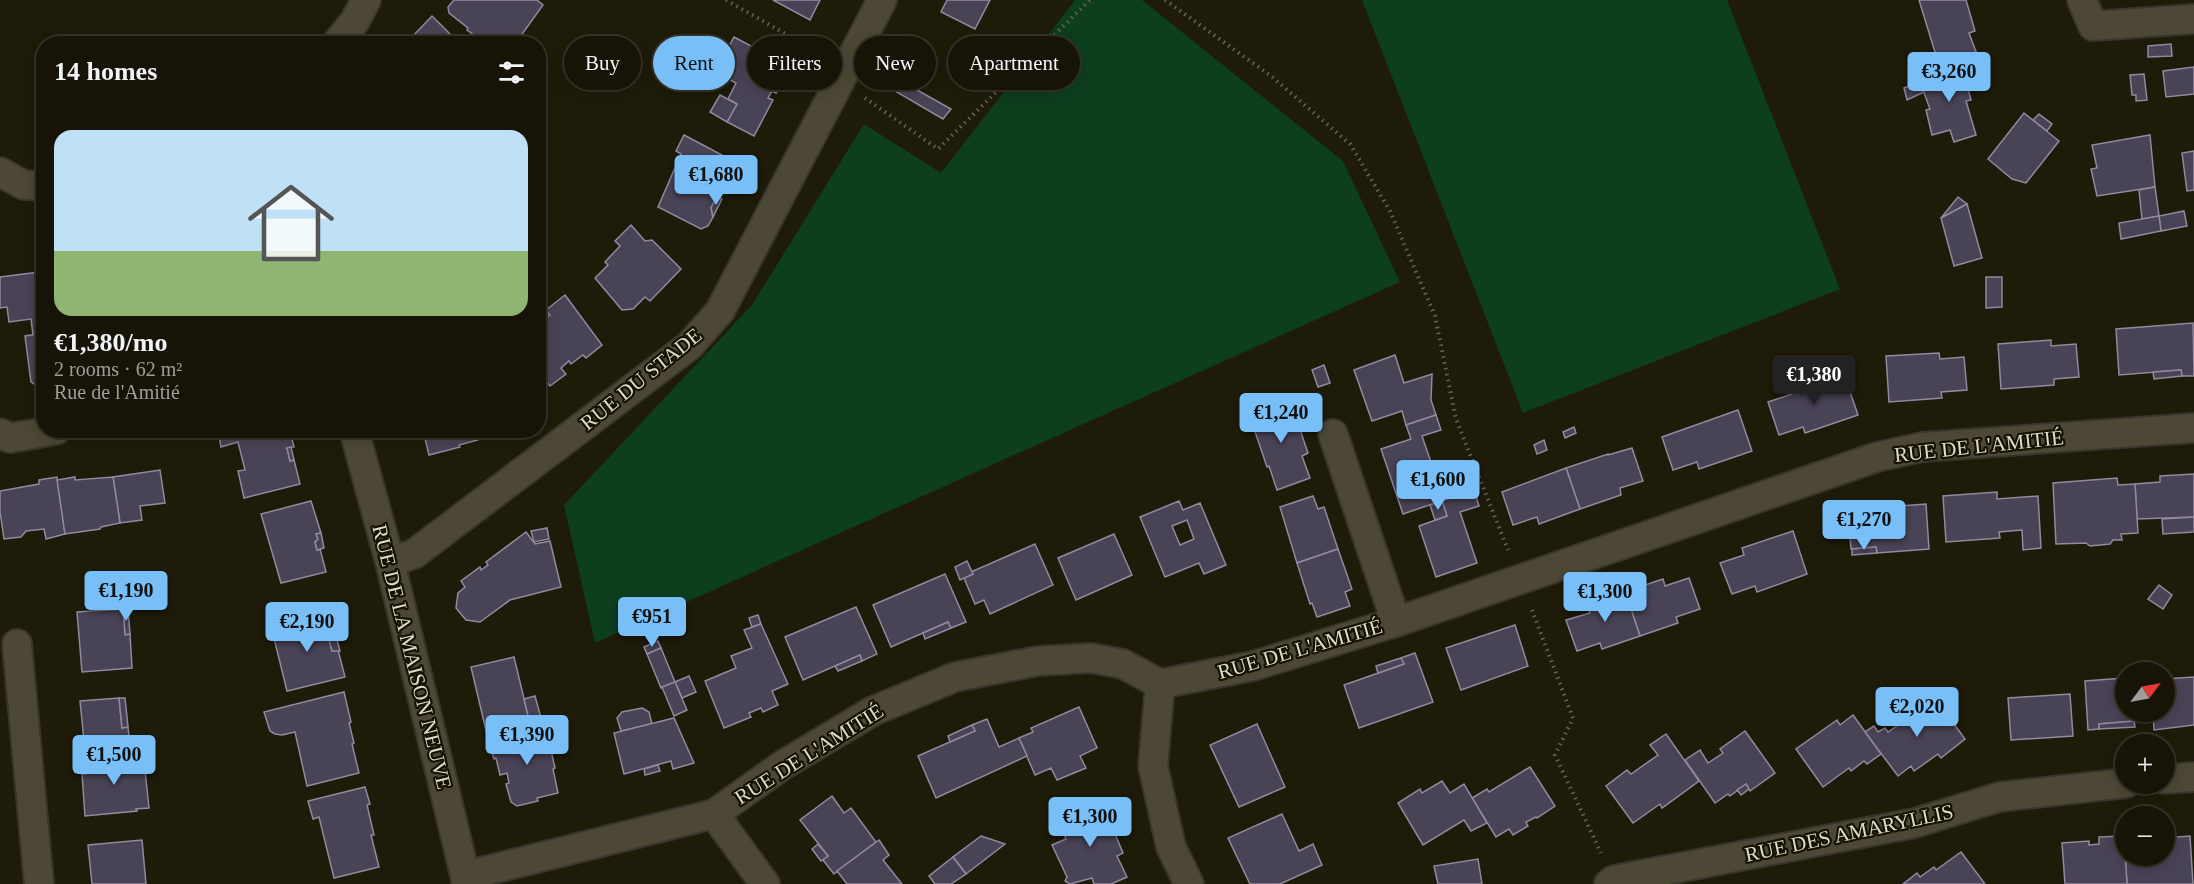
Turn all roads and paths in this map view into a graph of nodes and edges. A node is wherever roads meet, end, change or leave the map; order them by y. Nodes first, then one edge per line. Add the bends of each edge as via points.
1 (366, 0) edge
2 (726, 0) edge
3 (882, 0) edge
4 (1090, 0) edge
5 (1165, 0) edge
6 (2082, 0) edge
7 (2194, 19) edge
8 (343, 36) edge
9 (843, 76) junction
10 (0, 172) edge
11 (36, 186) edge
12 (2194, 428) edge
13 (0, 433) edge
14 (36, 433) edge
15 (1333, 434) dead end
16 (356, 438) edge
17 (390, 562) junction
18 (1520, 579) junction
19 (1396, 622) junction
20 (17, 644) dead end
21 (1161, 684) junction
22 (2194, 777) edge
23 (2175, 778) edge
24 (2115, 784) edge
25 (714, 814) junction
26 (466, 880) edge
27 (1612, 882) edge
28 (39, 884) edge
29 (765, 884) edge
30 (1189, 884) edge

1 - 8 street
2 - 9 path
3 - 9 street, RUE DU STADE
4 - 9 path via 938,149 861,94
5 - 18 path via 1271,76 1350,144 1390,211 1435,316 1456,418
6 - 7 street via 2093,26
9 - 17 street, RUE DU STADE via 720,310 689,346 414,554
10 - 11 street via 24,185
12 - 18 street, RUE DE L'AMITIÉ via 1922,447 1877,457
13 - 14 street via 10,438
15 - 19 street, RUE DE L'AMITIÉ
16 - 17 street, RUE DE LA MAISON NEUVE
17 - 26 street, RUE DE LA MAISON NEUVE
18 - 19 street, RUE DE L'AMITIÉ
18 - 27 path via 1573,718 1555,755
19 - 21 street, RUE DE L'AMITIÉ via 1253,666
20 - 28 street
21 - 25 street, RUE DE L'AMITIÉ via 1123,664 1091,658 1038,661 955,677 873,711 783,765
21 - 30 street via 1153,766 1171,847
22 - 23 street
24 - 27 street, RUE DES AMARYLLIS via 1999,797 1915,823
25 - 26 street, RUE DE L'AMITIÉ
25 - 29 street

